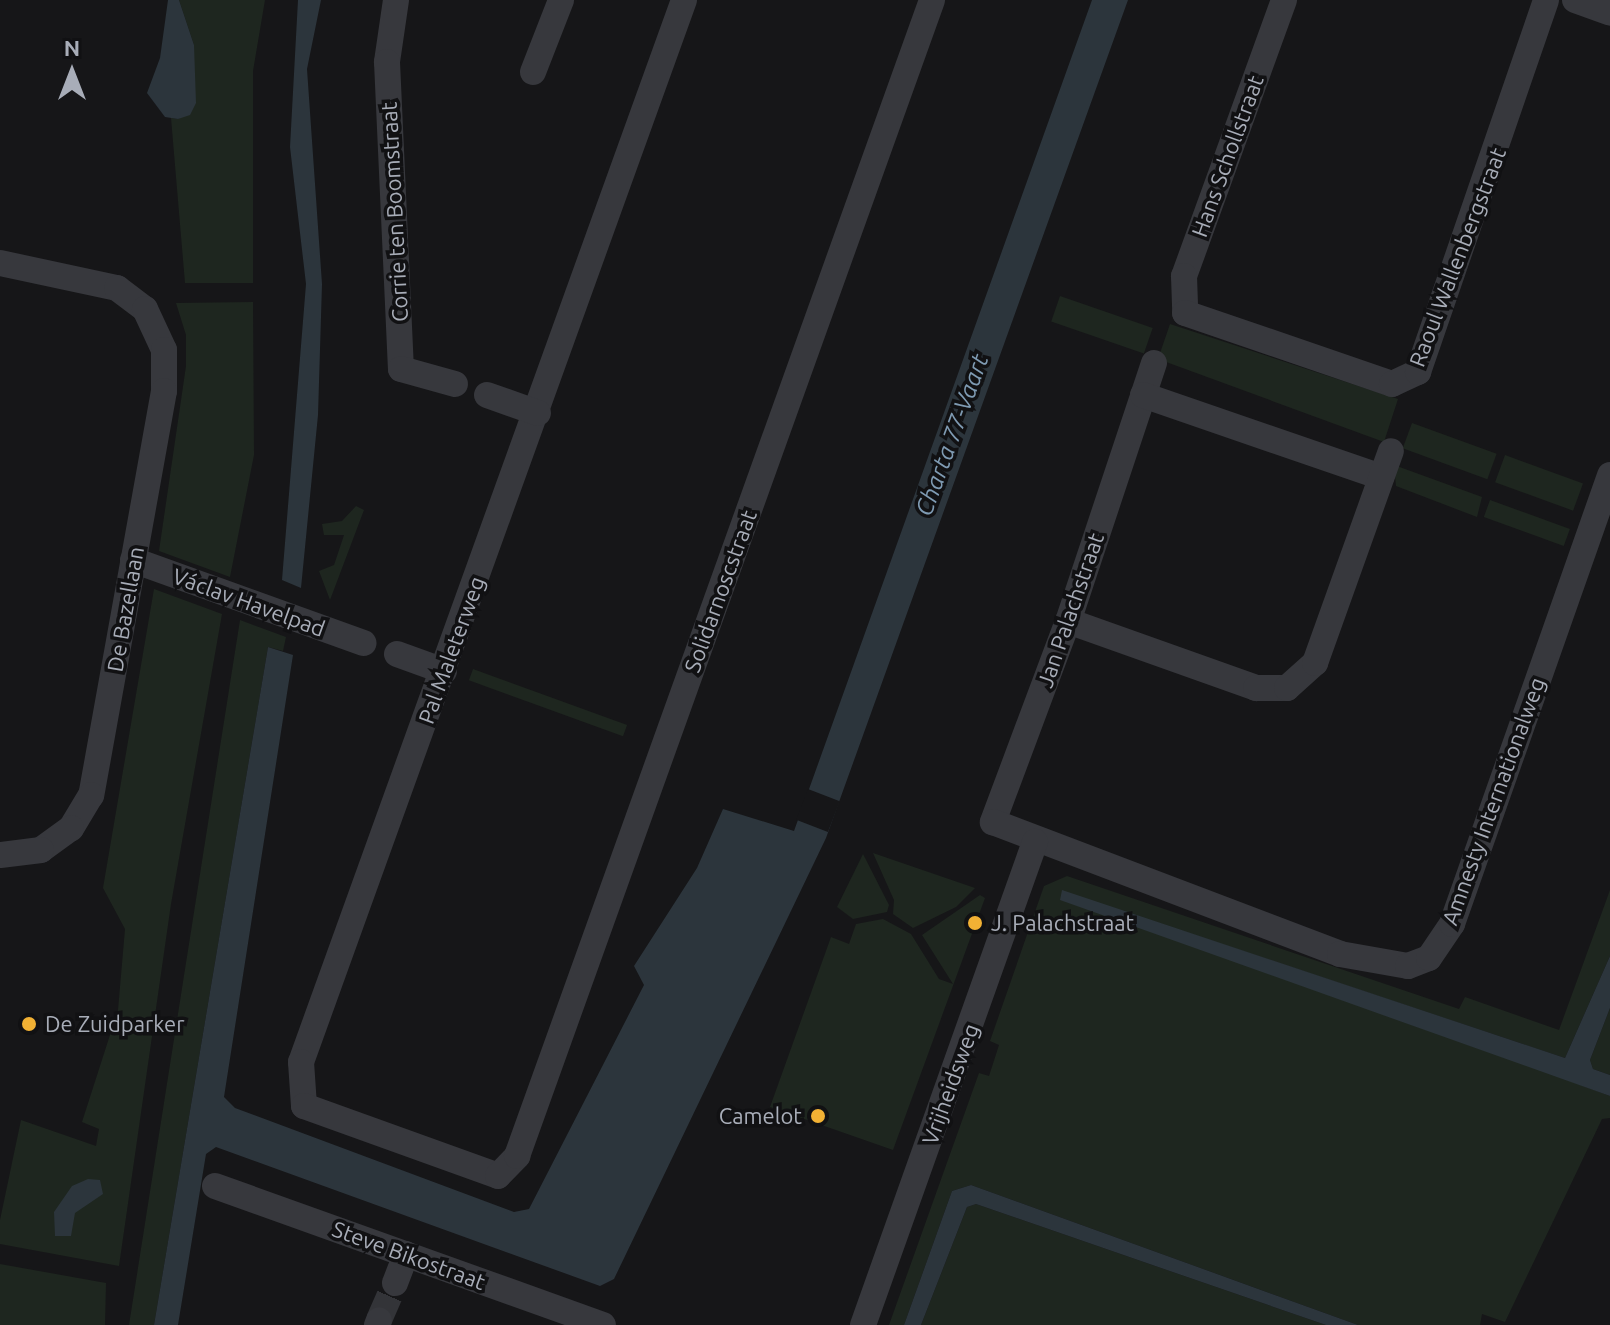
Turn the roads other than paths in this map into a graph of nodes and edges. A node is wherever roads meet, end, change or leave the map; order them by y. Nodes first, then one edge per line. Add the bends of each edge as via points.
1 (396, 0) edge
2 (561, 0) edge
3 (684, 0) edge
4 (932, 0) edge
5 (1284, 0) edge
6 (1546, 0) edge
7 (1575, 0) edge
8 (1610, 13) edge
9 (533, 72) dead end
10 (0, 263) edge
11 (1185, 313) joint
12 (1154, 363) dead end
13 (455, 384) dead end
14 (487, 395) dead end
15 (1143, 395) junction
16 (538, 413) junction
17 (1391, 451) dead end
18 (1610, 475) edge
19 (1381, 477) junction
20 (133, 560) junction
21 (1068, 621) junction
22 (364, 643) dead end
23 (397, 654) dead end
24 (444, 671) junction
25 (993, 822) joint
26 (1035, 842) junction
27 (0, 855) edge
28 (498, 1176) joint
29 (215, 1186) dead end
30 (406, 1254) junction
31 (395, 1283) tunnel mouth
32 (603, 1325) edge
33 (863, 1325) edge

1 - 13 street, Corrie ten Boomstraat via 387,62 401,369
2 - 9 street
3 - 16 street, Pal Maleterweg
4 - 28 street, Solidarnoscstraat via 517,1156
5 - 11 street, Hans Schollstraat via 1184,276
6 - 11 street, Raoul Wallenbergstraat via 1418,372 1392,384
7 - 8 street
10 - 20 street, De Bazellaan via 117,288 145,309 164,350 164,391
12 - 15 street, Jan Palachstraat
14 - 16 street
15 - 19 street
15 - 21 street, Jan Palachstraat
16 - 24 street, Pal Maleterweg
17 - 19 street
18 - 26 street, Amnesty Internationalweg via 1452,924 1429,958 1408,966 1340,954
19 - 21 street via 1315,663 1287,688 1256,688
20 - 22 street, Václav Havelpad
20 - 27 street, De Bazellaan via 91,795 71,828 41,850
21 - 25 street, Jan Palachstraat
23 - 24 street
24 - 28 street, Pal Maleterweg via 301,1062 298,1085 304,1106
25 - 26 street, Amnesty Internationalweg
26 - 33 street, Vrijheidsweg
29 - 30 street, Steve Bikostraat
30 - 31 street
30 - 32 street, Steve Bikostraat

